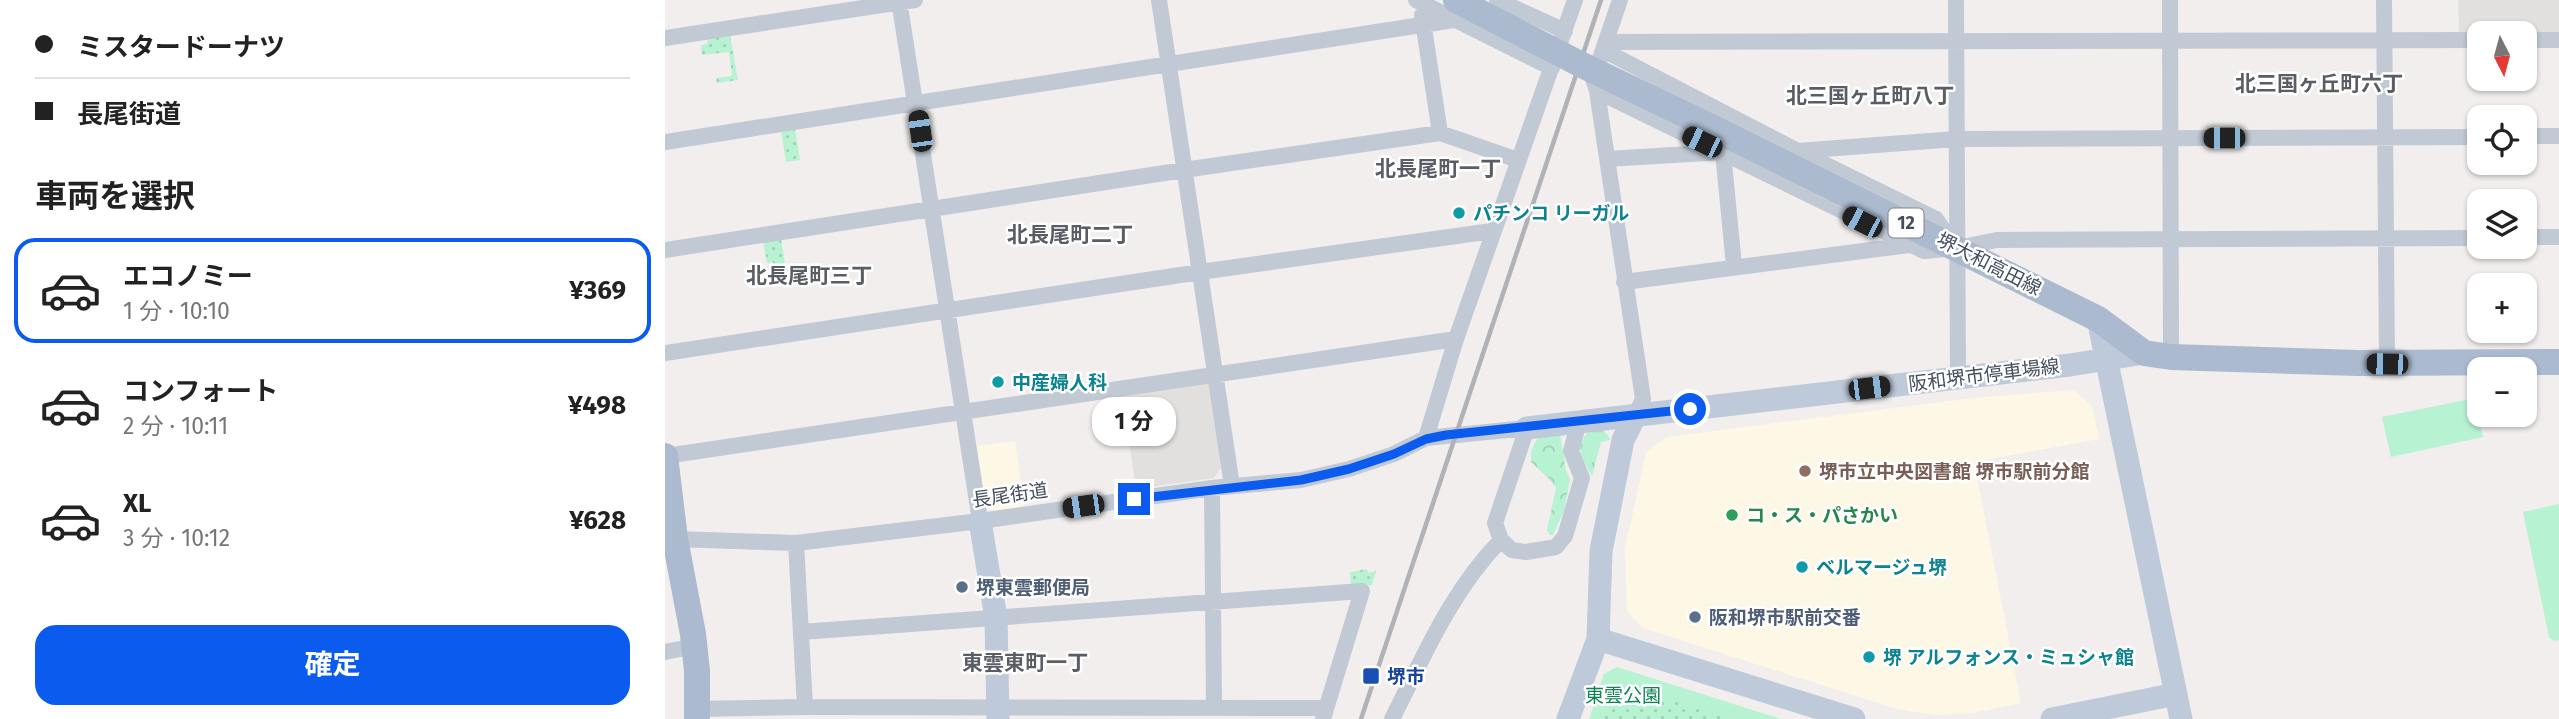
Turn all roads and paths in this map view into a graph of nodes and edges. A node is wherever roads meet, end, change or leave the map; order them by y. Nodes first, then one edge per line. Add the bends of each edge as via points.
1 (1159, 0) edge
2 (1497, 0) edge
3 (1575, 0) edge
4 (1620, 0) edge
5 (1956, 0) edge
6 (2171, 0) edge
7 (2384, 0) edge
8 (905, 1) edge
9 (1418, 1) edge
10 (1455, 10) edge
11 (1423, 25) junction
12 (1565, 31) junction
13 (665, 38) edge
14 (1956, 40) junction
15 (2467, 40) edge
16 (2537, 40) edge
17 (2559, 40) edge
18 (2171, 41) junction
19 (2385, 41) junction
20 (1604, 46) junction
21 (1169, 66) junction
22 (1552, 68) junction
23 (1597, 91) junction
24 (916, 105) junction
25 (1440, 133) junction
26 (2467, 136) edge
27 (2537, 136) edge
28 (2559, 136) edge
29 (2385, 137) junction
30 (2171, 138) junction
31 (1956, 139) junction
32 (1718, 140) junction
33 (665, 142) edge
34 (1798, 151) junction
35 (1607, 159) junction
36 (1518, 160) junction
37 (1184, 170) junction
38 (932, 210) junction
39 (1492, 231) junction
40 (2537, 237) edge
41 (2559, 237) edge
42 (2467, 238) edge
43 (2171, 239) junction
44 (2385, 239) junction
45 (1909, 245) junction
46 (1957, 248) junction
47 (665, 250) edge
48 (1734, 266) junction
49 (1200, 272) junction
50 (1624, 282) junction
51 (948, 310) junction
52 (2098, 319) junction
53 (1456, 339) junction
54 (665, 353) edge
55 (2144, 353) junction
56 (2171, 357) junction
57 (2106, 358) junction
58 (2559, 362) edge
59 (2387, 364) junction
60 (1216, 373) junction
61 (1958, 377) junction
62 (963, 411) junction
63 (1635, 416) junction
64 (1579, 422) junction
65 (1527, 428) junction
66 (1426, 439) junction
67 (665, 456) edge
68 (1232, 486) junction
69 (1212, 488) junction
70 (980, 521) junction
71 (670, 539) edge
72 (1501, 540) junction
73 (796, 543) junction
74 (1212, 602) junction
75 (996, 618) junction
76 (801, 632) junction
77 (1598, 639) junction
78 (695, 646) junction
79 (665, 652) edge
80 (2176, 694) junction
81 (805, 707) junction
82 (1213, 708) junction
83 (1809, 712) edge
84 (1325, 713) edge
85 (697, 714) edge
86 (998, 714) edge
87 (1397, 718) edge
88 (1569, 719) edge
89 (1854, 719) edge
90 (2052, 719) edge
91 (2181, 719) edge

1 - 21 street
2 - 12 street
3 - 12 street
4 - 20 street
5 - 14 street
6 - 18 street
7 - 19 street
8 - 13 street
8 - 24 street
9 - 10 street
9 - 11 street
10 - 11 street
10 - 22 street
10 - 32 main road, 堺大和高田線 / 12, bridge via 1582,65
11 - 21 street
11 - 25 street
12 - 22 street
14 - 18 street
14 - 20 street
14 - 31 street
15 - 19 street
16 - 17 street
18 - 19 street
18 - 30 street
19 - 29 street
20 - 23 street via 1593,79
20 - 34 street
21 - 24 street
21 - 37 street
22 - 36 street
23 - 32 street
23 - 35 street
24 - 33 street
24 - 38 street
25 - 36 street
25 - 37 street
26 - 29 street
27 - 28 street
29 - 30 street
29 - 44 street
30 - 31 street
30 - 43 street
31 - 34 street
31 - 46 street
32 - 35 street
32 - 45 street
32 - 46 main road, 堺大和高田線 / 12
32 - 48 street
34 - 46 street via 1936,219
35 - 50 street
36 - 39 street
37 - 38 street
37 - 49 street
38 - 47 street
38 - 51 street
39 - 49 street
39 - 53 street
40 - 41 street
42 - 44 street
43 - 44 street
43 - 46 street via 1997,240
43 - 56 street
44 - 59 street
45 - 46 street via 1924,251
45 - 48 street
46 - 52 main road, 堺大和高田線 / 12
46 - 61 street
48 - 50 street
49 - 51 street
49 - 60 street
50 - 63 street via 1643,399
51 - 54 street
51 - 62 street
52 - 55 main road, 堺大和高田線 / 12
52 - 57 street
53 - 60 street
53 - 66 street
55 - 56 main road, 堺大和高田線 / 12
55 - 57 street, 阪和堺市停車場線
56 - 59 main road, 堺大和高田線 / 12
57 - 61 street, 阪和堺市停車場線
57 - 80 street
58 - 59 main road, 堺大和高田線 / 12
60 - 62 street
60 - 68 street
61 - 63 street, 阪和堺市停車場線
62 - 67 street
62 - 70 street
63 - 64 street, 阪和堺市停車場線
63 - 77 street via 1623,440 1601,551
64 - 65 street, 阪和堺市停車場線
64 - 72 street via 1571,451 1581,478 1565,536 1556,547 1526,552 1512,550
65 - 66 street, 長尾街道
65 - 72 street via 1495,523
66 - 68 street, 長尾街道 via 1349,469 1301,480
67 - 71 main road
68 - 69 street, 長尾街道
69 - 70 street, 長尾街道
69 - 74 street
70 - 73 street, 長尾街道
70 - 75 street
71 - 73 street, 長尾街道
71 - 78 main road
72 - 87 street via 1479,563 1445,614
73 - 76 street
74 - 75 street
74 - 82 street
74 - 84 street via 1362,591
75 - 76 street
75 - 86 street
76 - 81 street
77 - 83 street
77 - 88 street
78 - 79 street
78 - 85 main road
80 - 90 street
80 - 91 street
81 - 85 street
81 - 86 street
82 - 84 street
82 - 86 street
83 - 89 street

